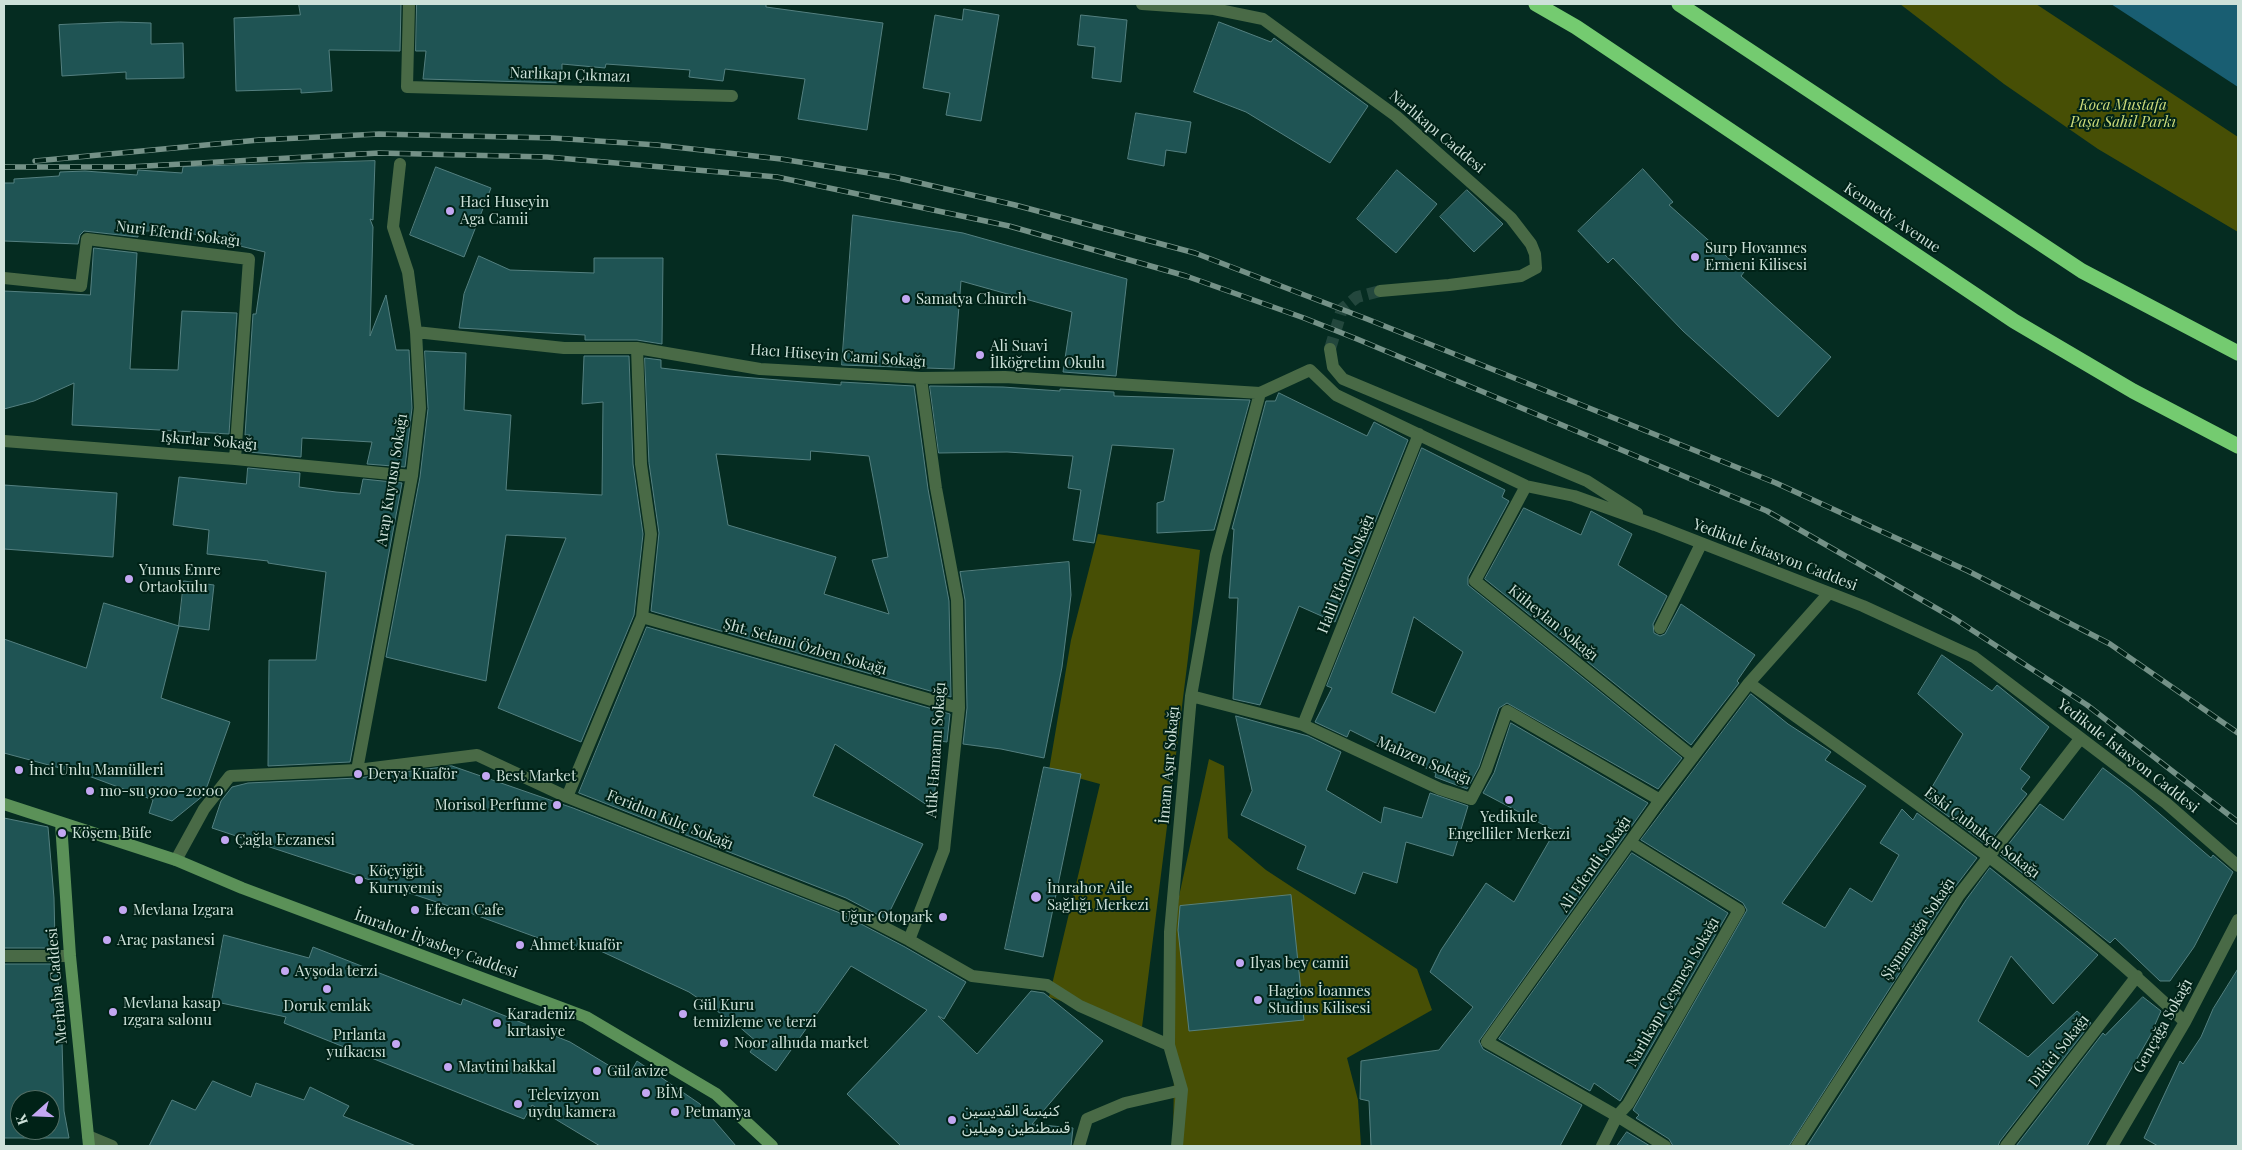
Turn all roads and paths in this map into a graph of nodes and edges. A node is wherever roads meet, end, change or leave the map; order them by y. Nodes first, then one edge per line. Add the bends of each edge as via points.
1 (409, 4) edge
2 (1142, 4) edge
3 (1536, 4) edge
4 (1679, 4) edge
5 (732, 96) dead end
6 (400, 164) dead end
7 (4, 278) edge
8 (1380, 291) tunnel mouth
9 (416, 332) junction
10 (637, 348) junction
11 (1330, 349) tunnel mouth
12 (2238, 353) edge
13 (920, 378) junction
14 (1260, 393) junction
15 (1419, 434) junction
16 (4, 441) edge
17 (2238, 446) edge
18 (236, 459) junction
19 (412, 476) junction
20 (1526, 486) junction
21 (1655, 525) junction
22 (1702, 544) junction
23 (1829, 593) junction
24 (642, 617) junction
25 (1660, 628) dead end
26 (1749, 683) junction
27 (1191, 696) junction
28 (959, 708) junction
29 (1303, 725) junction
30 (2080, 740) junction
31 (1693, 758) junction
32 (357, 770) junction
33 (568, 797) junction
34 (1660, 800) junction
35 (4, 804) edge
36 (61, 823) junction
37 (1631, 843) junction
38 (1989, 856) junction
39 (176, 860) junction
40 (2238, 866) edge
41 (2238, 920) edge
42 (909, 940) junction
43 (4, 956) edge
44 (70, 956) junction
45 (2137, 976) junction
46 (2185, 1022) junction
47 (1169, 1045) junction
48 (1182, 1090) junction
49 (1617, 1116) junction
50 (88, 1141) edge
51 (112, 1146) edge
52 (772, 1146) edge
53 (1079, 1146) edge
54 (1177, 1146) edge
55 (1602, 1146) edge
56 (1664, 1146) edge
57 (1797, 1146) edge
58 (2006, 1146) edge
59 (2112, 1146) edge

1 - 5 street, Narlıkapı Çıkmazı via 407,87
2 - 8 street, Narlıkapı Caddesi via 1214,9 1263,20 1396,116 1511,218 1535,254 1536,268 1521,276
3 - 17 highway, Kennedy Avenue via 2014,321 2133,391
4 - 12 highway via 2082,271
6 - 9 street, Arap Kuyusu Sokağı via 393,228 408,272
7 - 18 street, Nuri Efendi Sokağı via 81,286 87,239 250,259
9 - 10 street, Hacı Hüseyin Cami Sokağı via 564,348
9 - 19 street, Arap Kuyusu Sokağı via 420,408
10 - 13 street, Hacı Hüseyin Cami Sokağı via 760,369
10 - 24 street via 641,464 651,534
11 - 21 street via 1334,367 1343,379 1587,481
13 - 14 street, Hacı Hüseyin Cami Sokağı via 1005,377
13 - 28 street, Atik Hamamı Sokağı via 957,600
14 - 15 street, Yedikule İstasyon Caddesi via 1310,370 1336,395
14 - 27 street, İmam Aşır Sokağı via 1216,554
15 - 20 street, Yedikule İstasyon Caddesi
15 - 29 street, Halil Efendi Sokağı
16 - 18 street, Işkırlar Sokağı
18 - 19 street, Işkırlar Sokağı
19 - 32 street, Arap Kuyusu Sokağı
20 - 21 street, Yedikule İstasyon Caddesi via 1574,496
20 - 31 street, Küheylan Sokağı via 1475,580
21 - 22 street, Yedikule İstasyon Caddesi
22 - 23 street, Yedikule İstasyon Caddesi
22 - 25 street
23 - 26 street, Ali Efendi Sokağı
23 - 30 street, Yedikule İstasyon Caddesi via 1974,657
24 - 28 street, Şht. Selami Özben Sokağı
24 - 33 street
26 - 31 street, Ali Efendi Sokağı
26 - 38 street, Eski Çubukçu Sokağı
27 - 29 street, Mahzen Sokağı
27 - 47 street, İmam Aşır Sokağı via 1170,932
28 - 42 street, Atik Hamamı Sokağı via 944,850
29 - 34 street, Mahzen Sokağı via 1440,789 1471,799 1486,770 1507,711
30 - 38 street, Şişmanağa Sokağı
30 - 40 street, Yedikule İstasyon Caddesi via 2166,804
31 - 34 street, Ali Efendi Sokağı
32 - 33 street, Feridun Kılıç Sokağı via 477,755
32 - 39 street, Feridun Kılıç Sokağı via 230,776 204,809
33 - 42 street, Feridun Kılıç Sokağı via 843,906
34 - 37 street, Ali Efendi Sokağı
35 - 36 street, İmrahor İlyasbey Caddesi
36 - 39 street, İmrahor İlyasbey Caddesi
36 - 44 street, Merhaba Caddesi
37 - 49 street, Narlıkapı Çeşmesi Sokağı via 1739,910 1628,1104
37 - 49 street, Ali Efendi Sokağı via 1487,1042
38 - 45 street, Eski Çubukçu Sokağı
38 - 57 street, Şişmanağa Sokağı via 1954,903
39 - 52 street, İmrahor İlyasbey Caddesi via 242,888 586,1017 716,1094
41 - 46 street, Gençağa Sokağı
42 - 47 street, Feridun Kılıç Sokağı via 972,976 1047,985 1080,1006
43 - 44 street
44 - 50 street, Merhaba Caddesi
45 - 46 street, Eski Çubukçu Sokağı
45 - 58 street, Dikici Sokağı
46 - 59 street, Gençağa Sokağı
47 - 48 street, İmam Aşır Sokağı
48 - 53 street via 1126,1103 1087,1119
48 - 54 street, İmam Aşır Sokağı
49 - 55 street, Narlıkapı Çeşmesi Sokağı
49 - 56 street
50 - 51 street

